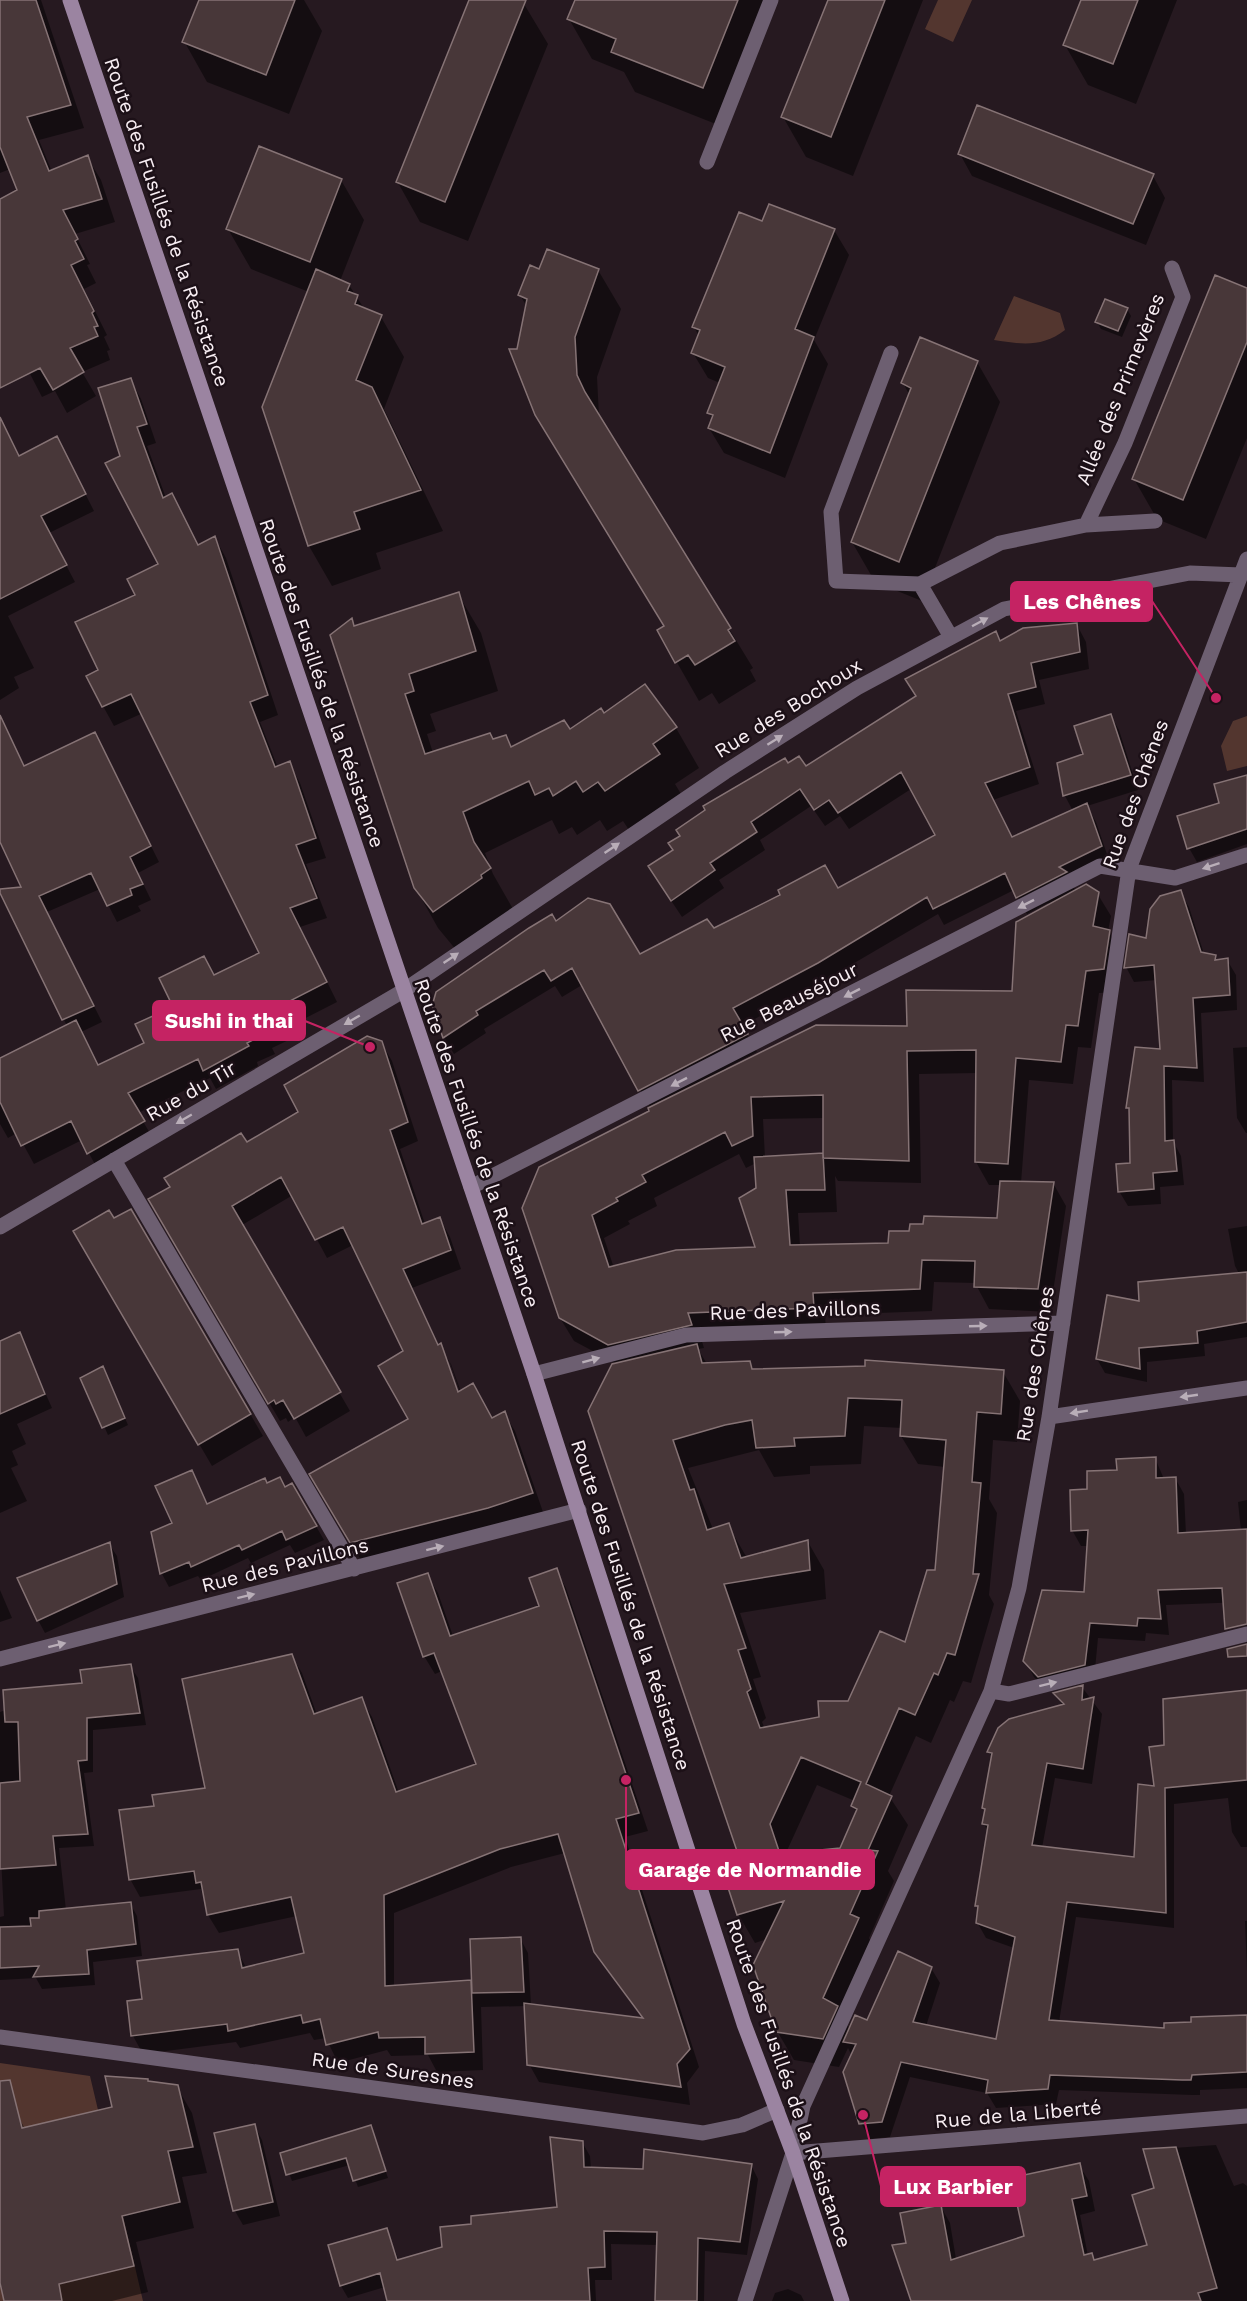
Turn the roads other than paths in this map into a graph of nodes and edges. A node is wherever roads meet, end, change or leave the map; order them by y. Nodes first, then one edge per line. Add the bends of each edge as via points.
1 (70, 0) edge
2 (771, 0) edge
3 (707, 162) dead end
4 (1172, 268) dead end
5 (891, 353) dead end
6 (1155, 521) dead end
7 (1086, 525) junction
8 (1247, 559) edge
9 (1241, 574) junction
10 (920, 584) junction
11 (951, 637) junction
12 (1247, 855) edge
13 (1129, 869) junction
14 (403, 991) junction
15 (114, 1160) junction
16 (471, 1187) junction
17 (0, 1227) edge
18 (1063, 1323) junction
19 (534, 1374) junction
20 (1247, 1388) edge
21 (1049, 1417) junction
22 (579, 1510) junction
23 (354, 1569) junction
24 (1247, 1634) edge
25 (0, 1659) edge
26 (991, 1691) junction
27 (0, 2037) edge
28 (777, 2109) junction
29 (1247, 2116) edge
30 (793, 2153) junction
31 (745, 2301) edge
32 (842, 2301) edge

1 - 14 main road, Route des Fusillés de la Résistance
2 - 3 street
4 - 7 street, Allée des Primevères via 1183,297 1125,443
5 - 10 street via 831,512 836,580
6 - 7 street
7 - 10 street via 1000,543
8 - 9 street, Rue des Chênes
11 -> 9 street, Rue des Bochoux via 1004,609 1190,573
9 - 13 street, Rue des Chênes
10 - 11 street
14 -> 11 street, Rue des Bochoux via 725,772 857,688
12 -> 13 street, Rue Beauséjour via 1175,878
13 -> 16 street, Rue Beauséjour via 1100,866
13 - 18 street, Rue des Chênes
14 -> 15 street, Rue du Tir
14 - 16 main road, Route des Fusillés de la Résistance
15 - 17 street, Rue du Tir
15 - 23 street
16 - 19 main road, Route des Fusillés de la Résistance
19 -> 18 street, Rue des Pavillons via 686,1335
18 - 21 street, Rue des Chênes
19 - 22 main road, Route des Fusillés de la Résistance
20 -> 21 street
21 - 26 street, Rue des Chênes via 1019,1588
23 -> 22 street, Rue des Pavillons
22 - 28 main road, Route des Fusillés de la Résistance via 744,2024
25 -> 23 street, Rue des Pavillons
26 -> 24 street via 1010,1694
26 - 30 street, Rue des Chênes via 803,2106
27 - 28 street, Rue de Suresnes via 703,2133 742,2125
28 - 30 main road, Route des Fusillés de la Résistance
29 - 30 street, Rue de la Liberté
30 - 31 street, Rue des Chênes
30 - 32 main road, Route des Fusillés de la Résistance

